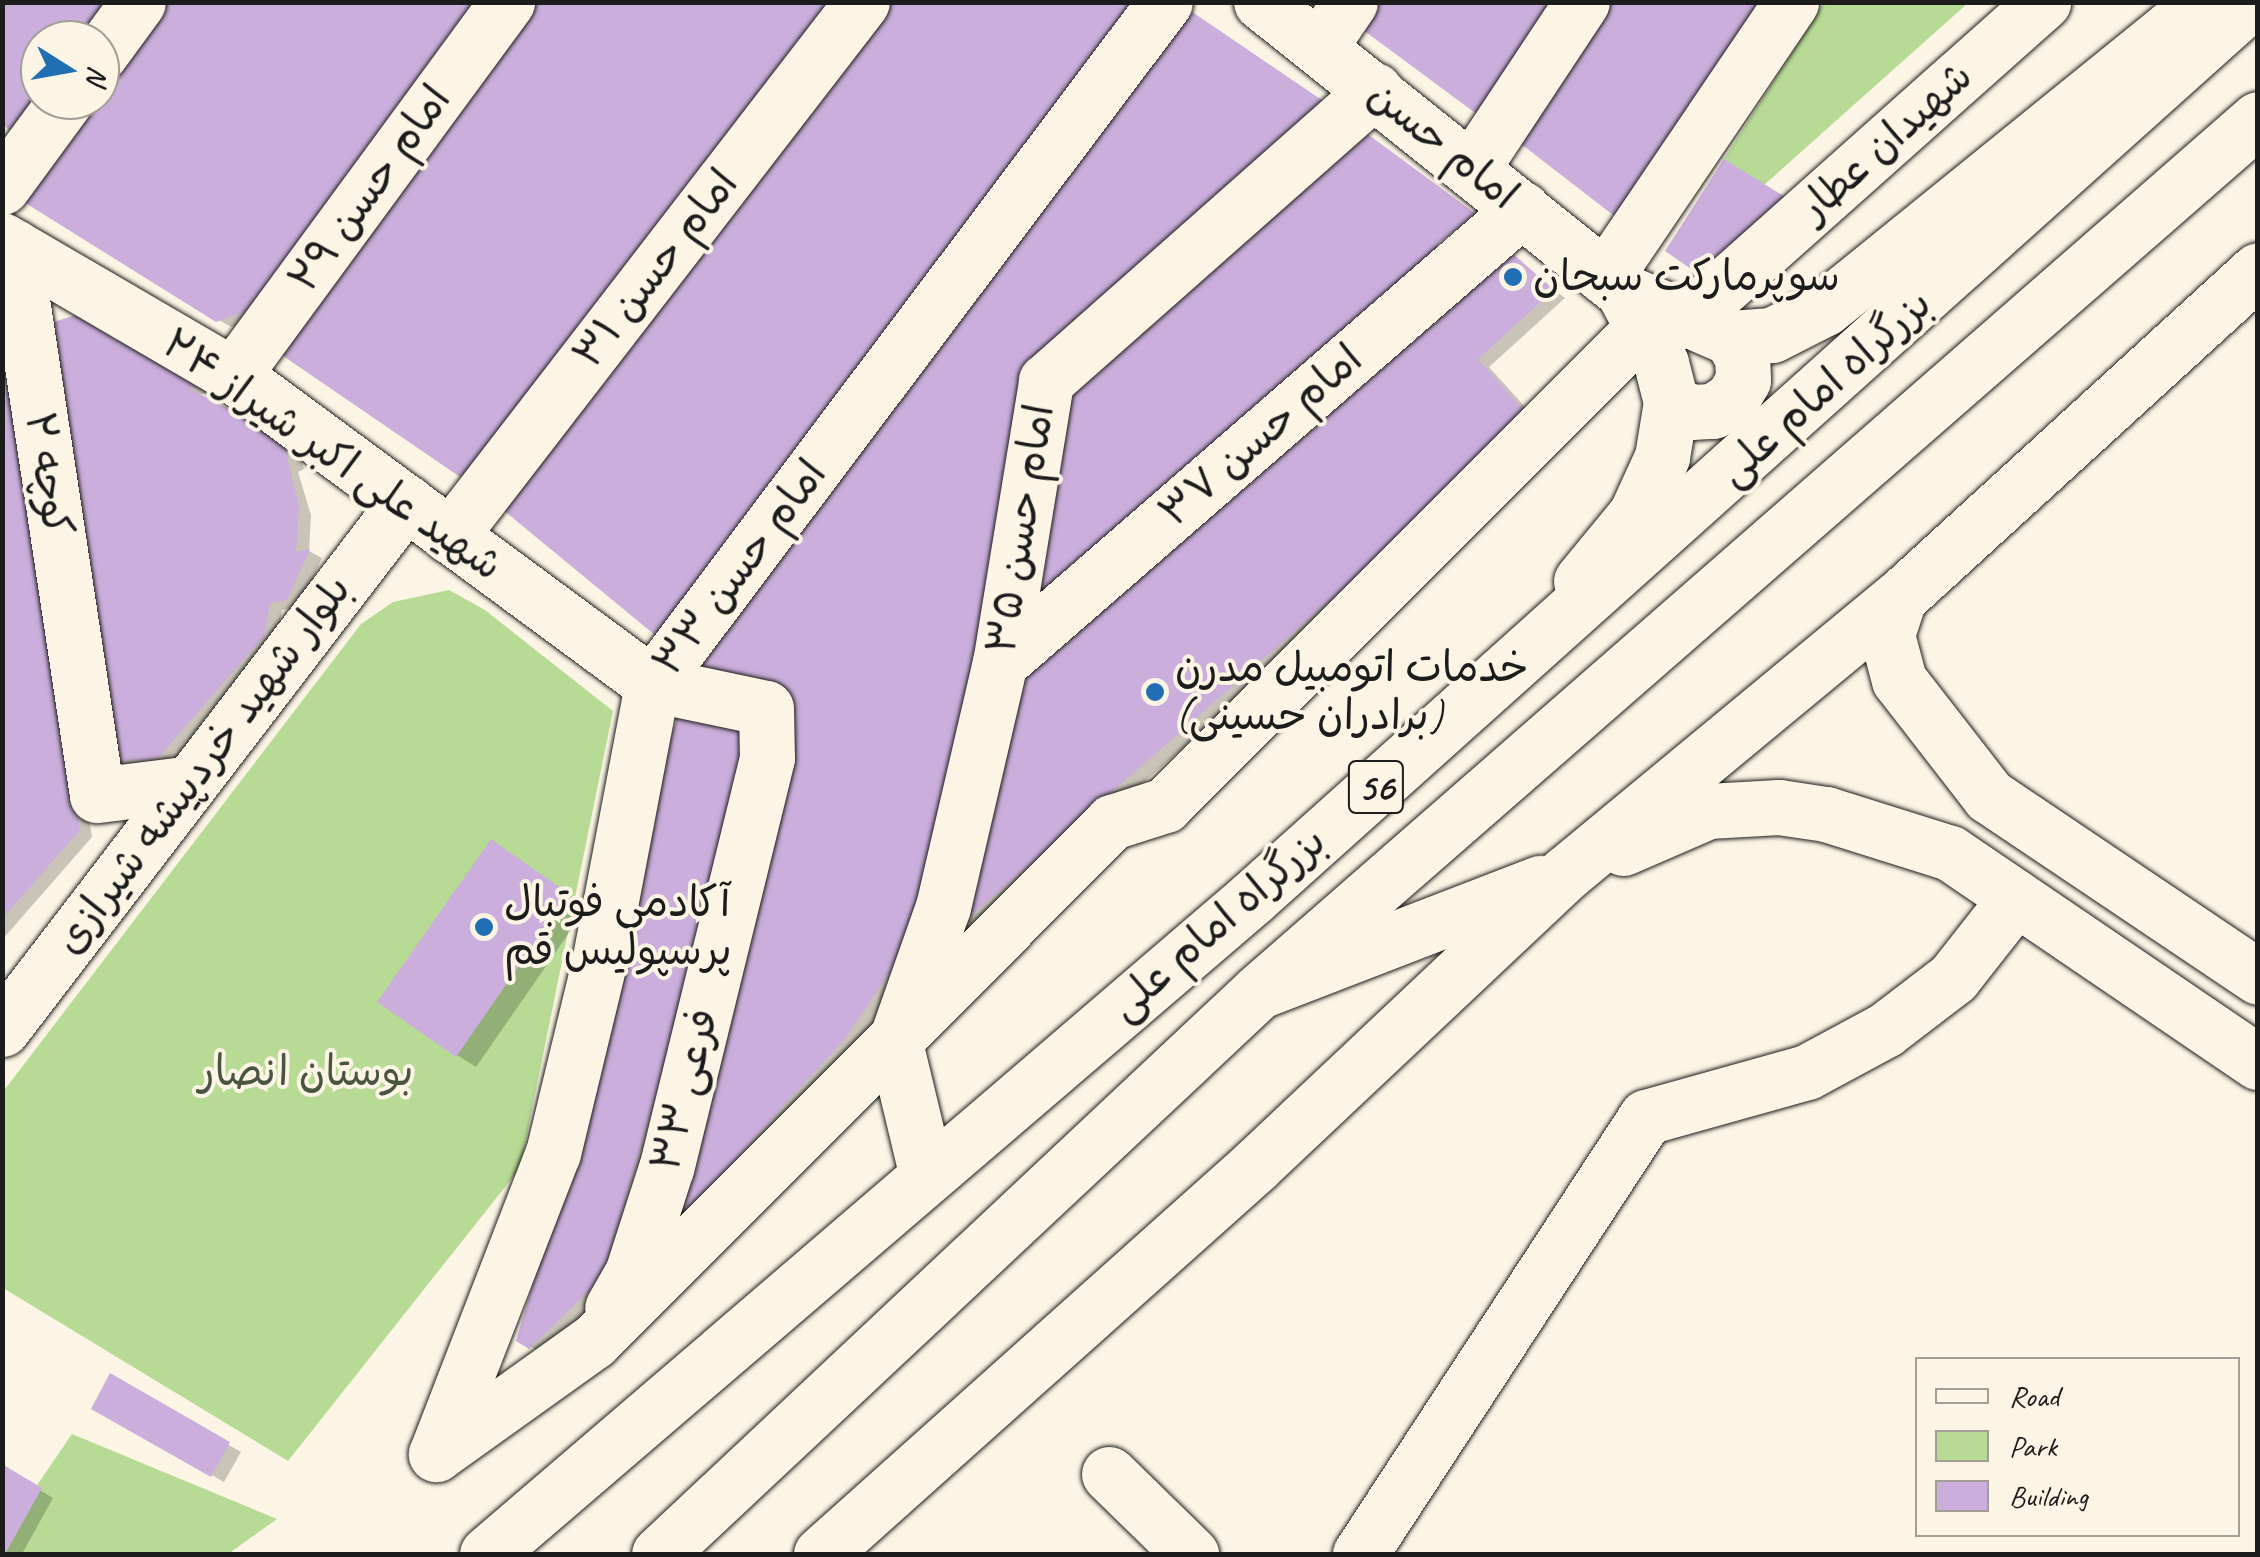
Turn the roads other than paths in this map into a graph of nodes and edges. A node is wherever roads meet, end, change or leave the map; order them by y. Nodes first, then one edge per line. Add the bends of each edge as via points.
1 (138, 2) edge
2 (507, 2) edge
3 (862, 2) edge
4 (1165, 2) edge
5 (1261, 2) edge
6 (1582, 2) edge
7 (1791, 2) edge
8 (2043, 2) edge
9 (2228, 2) edge
10 (2252, 2) edge
11 (1335, 24) edge
12 (120, 27) edge
13 (1375, 90) junction
14 (2258, 118) edge
15 (46, 120) edge
16 (11, 155) edge
17 (1472, 168) junction
18 (1522, 209) junction
19 (8, 244) edge
20 (2258, 270) edge
21 (1657, 311) junction
22 (234, 375) junction
23 (1671, 402) junction
24 (406, 502) junction
25 (450, 536) junction
26 (1899, 598) junction
27 (1000, 663) junction
28 (1510, 668) junction
29 (652, 684) junction
30 (184, 784) junction
31 (1566, 872) junction
32 (2016, 898) junction
33 (2258, 976) edge
34 (1258, 992) junction
35 (3, 1028) edge
36 (895, 1043) junction
37 (2258, 1062) edge
38 (926, 1172) junction
39 (594, 1341) junction
40 (1109, 1474) dead end
41 (487, 1554) edge
42 (659, 1554) edge
43 (821, 1554) edge
44 (1191, 1554) edge
45 (1360, 1554) edge

1 - 12 main road
2 - 22 main road, امام حسن ۲۹
3 - 25 main road, امام حسن ۳۱
4 - 29 main road, امام حسن ۳۳
5 - 11 main road, امام حسن
6 - 17 main road
7 - 21 main road
8 - 21 main road, شهیدان عطار
9 - 21 main road via 2172,27 1825,308 1772,335
10 - 28 main road, بزرگراه امام علی / 56
11 - 13 main road, امام حسن
13 - 17 main road, امام حسن
13 - 27 main road, امام حسن ۳۵ via 1046,381
14 - 34 main road, بزرگراه امام علی / 56
15 - 16 main road
17 - 18 main road, امام حسن
18 - 21 main road, امام حسن
18 - 27 main road, امام حسن ۳۷
19 - 22 main road, شهید علی اکبر شیراز ۲۴
19 - 30 main road, کوچه ۲ via 97,795
20 - 26 main road
21 - 23 main road
21 - 23 main road via 1742,357 1742,380 1732,399 1713,411 1691,412
21 - 36 main road via 1165,805 1112,822
22 - 24 main road, شهید علی اکبر شیراز ۲۴
23 - 28 main road via 1662,457 1636,514
24 - 25 main road, شهید علی اکبر شیراز ۲۴
24 - 30 main road, بلوار شهید خردپیشه شیرازی
25 - 29 main road, شهید علی اکبر شیراز ۲۴
26 - 31 main road
26 - 33 main road via 1887,635 1900,680 1989,796
27 - 36 main road, امام حسن ۳۵ via 943,907
28 - 38 main road, بزرگراه امام علی / 56
29 - 39 main road, فرعی ۳۳ via 766,708 767,758 666,1168 632,1273
29 - 39 main road, امام حسن ۳۳ via 599,963 553,1153 436,1454
30 - 35 main road, بلوار شهید خردپیشه شیرازی
31 - 32 main road via 1708,811 1779,807 1826,814 1950,853
31 - 34 main road
31 - 43 main road via 1256,1164
32 - 37 main road
32 - 45 main road via 1952,978 1884,1030 1807,1072 1646,1116
34 - 42 main road, بزرگراه امام علی / 56
36 - 38 main road
36 - 39 main road
38 - 41 main road, بزرگراه امام علی / 56
40 - 44 main road

